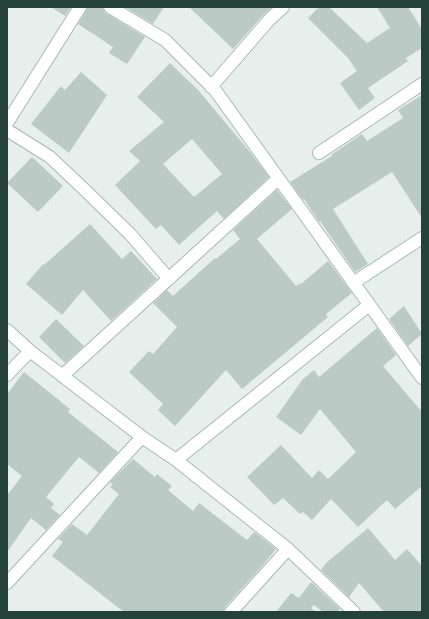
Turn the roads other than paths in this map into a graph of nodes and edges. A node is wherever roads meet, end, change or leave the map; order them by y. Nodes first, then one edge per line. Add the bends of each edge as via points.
1 (80, 7) edge
2 (110, 7) edge
3 (283, 7) edge
4 (422, 84) edge
5 (211, 87) junction
6 (7, 123) edge
7 (7, 130) edge
8 (319, 153) dead end
9 (278, 179) junction
10 (422, 238) edge
11 (168, 279) junction
12 (353, 283) junction
13 (369, 305) junction
14 (7, 330) edge
15 (30, 351) junction
16 (7, 375) edge
17 (62, 376) junction
18 (422, 378) edge
19 (142, 437) junction
20 (176, 460) junction
21 (288, 549) junction
22 (7, 583) edge
23 (231, 612) edge
24 (353, 612) edge

1 - 6 street
2 - 5 street via 165,40
3 - 5 street
4 - 8 street
5 - 9 street
7 - 11 street via 50,157 130,234
9 - 11 street
9 - 12 street
10 - 12 street
11 - 17 street
12 - 13 street
13 - 18 street
13 - 20 street
14 - 15 street
15 - 16 street
15 - 17 street
17 - 19 street
19 - 20 street
19 - 22 street
20 - 21 street
21 - 23 street
21 - 24 street

